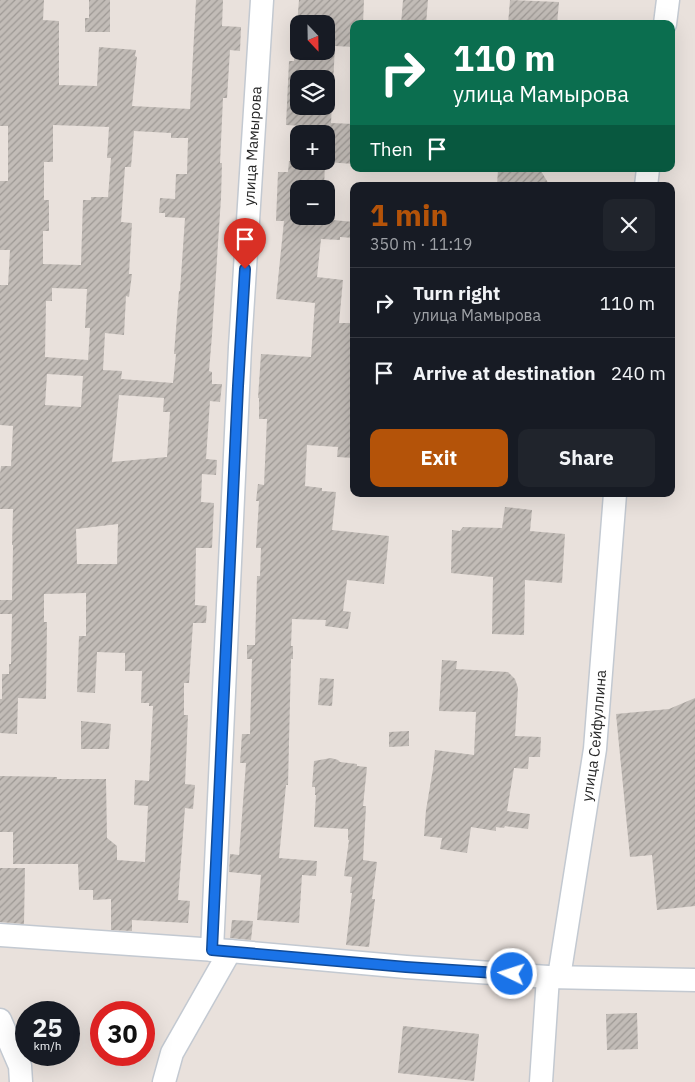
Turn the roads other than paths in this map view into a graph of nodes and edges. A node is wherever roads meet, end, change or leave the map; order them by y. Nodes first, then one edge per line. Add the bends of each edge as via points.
1 (262, 0) edge
2 (668, 0) edge
3 (666, 20) edge
4 (615, 497) edge
5 (0, 935) edge
6 (221, 951) junction
7 (554, 977) junction
8 (695, 980) edge
9 (0, 1020) edge
10 (21, 1082) edge
11 (164, 1082) edge
12 (542, 1082) edge

1 - 6 street, улица Мамырова via 240,347
2 - 3 street
4 - 7 street, улица Сейфуллина via 595,749
5 - 6 street
6 - 7 street
6 - 11 street via 172,1053
7 - 8 street
7 - 12 street, улица Сейфуллина
9 - 10 street via 20,1066

